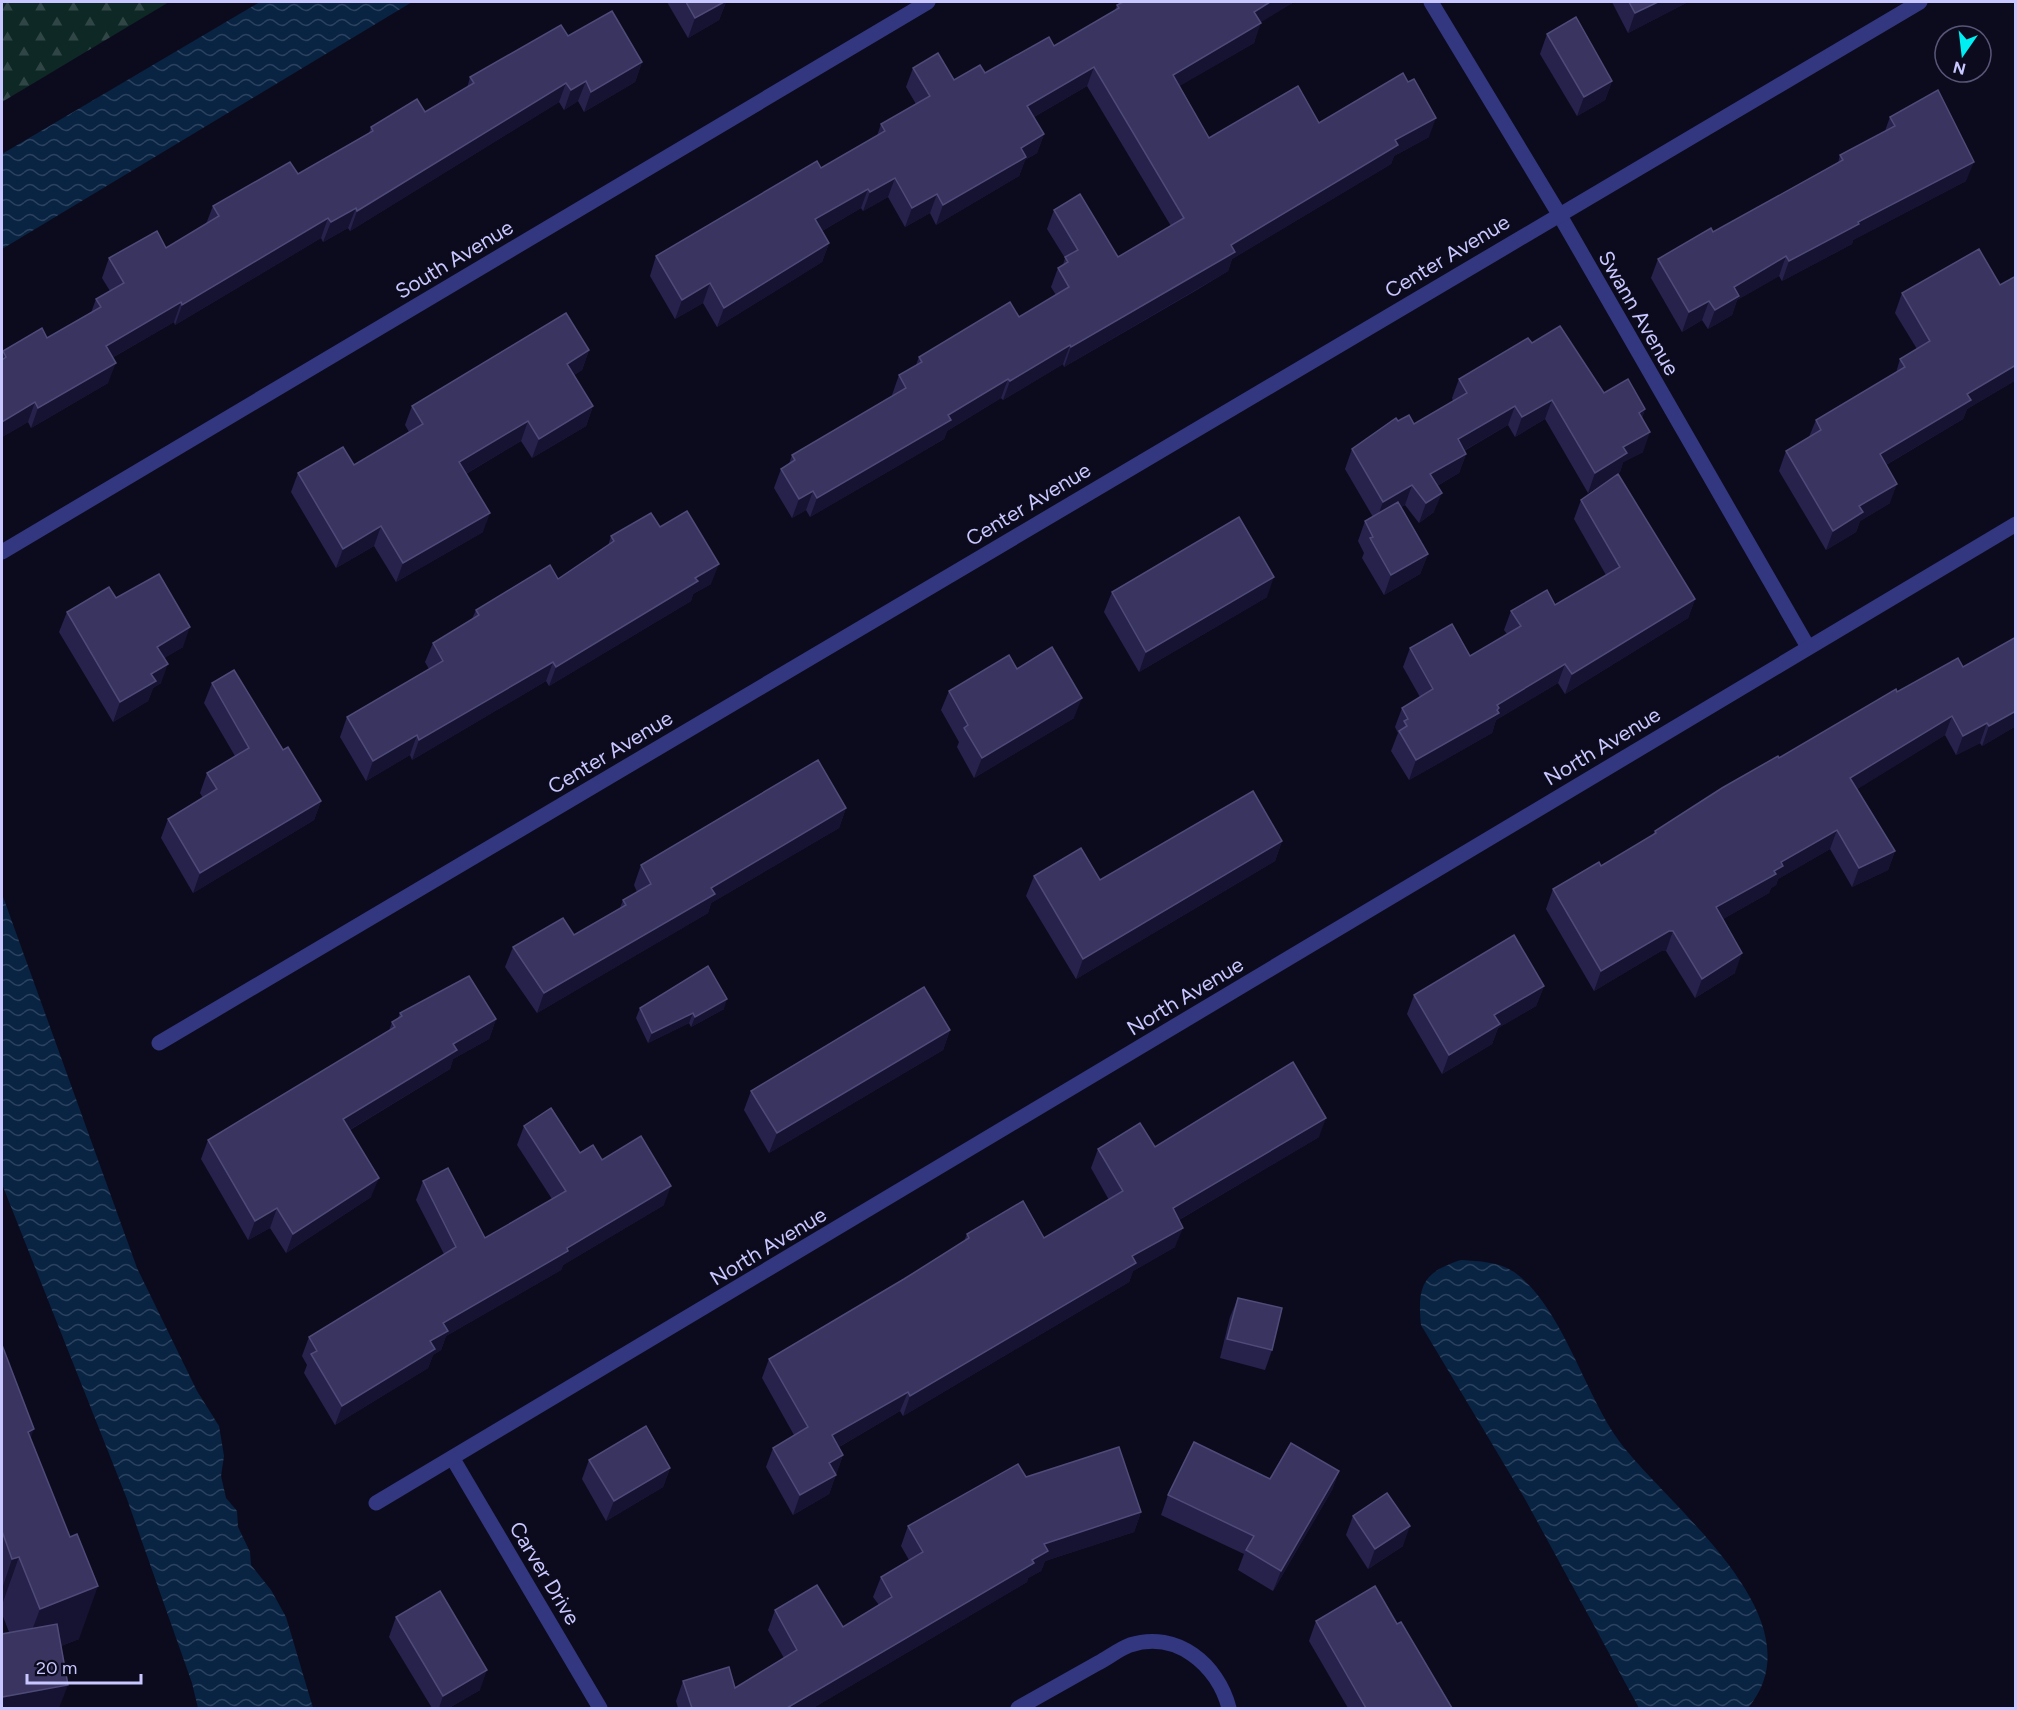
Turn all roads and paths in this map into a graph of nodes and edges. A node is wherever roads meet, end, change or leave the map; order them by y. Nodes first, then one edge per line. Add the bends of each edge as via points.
1 (928, 2) edge
2 (1431, 2) edge
3 (1920, 2) edge
4 (1558, 214) junction
5 (2016, 524) edge
6 (2, 552) edge
7 (1808, 647) junction
8 (159, 1043) dead end
9 (453, 1459) junction
10 (376, 1503) dead end
11 (600, 1708) edge
12 (1018, 1708) edge
13 (1229, 1708) edge

1 - 6 street, South Avenue
2 - 4 street, Swann Avenue
3 - 4 street, Center Avenue
4 - 7 street, Swann Avenue
4 - 8 street, Center Avenue
5 - 7 street, North Avenue
7 - 9 street, North Avenue
9 - 10 street, North Avenue
9 - 11 street, Carver Drive
12 - 13 street via 1130,1645 1157,1642 1183,1648 1209,1666 1224,1689

